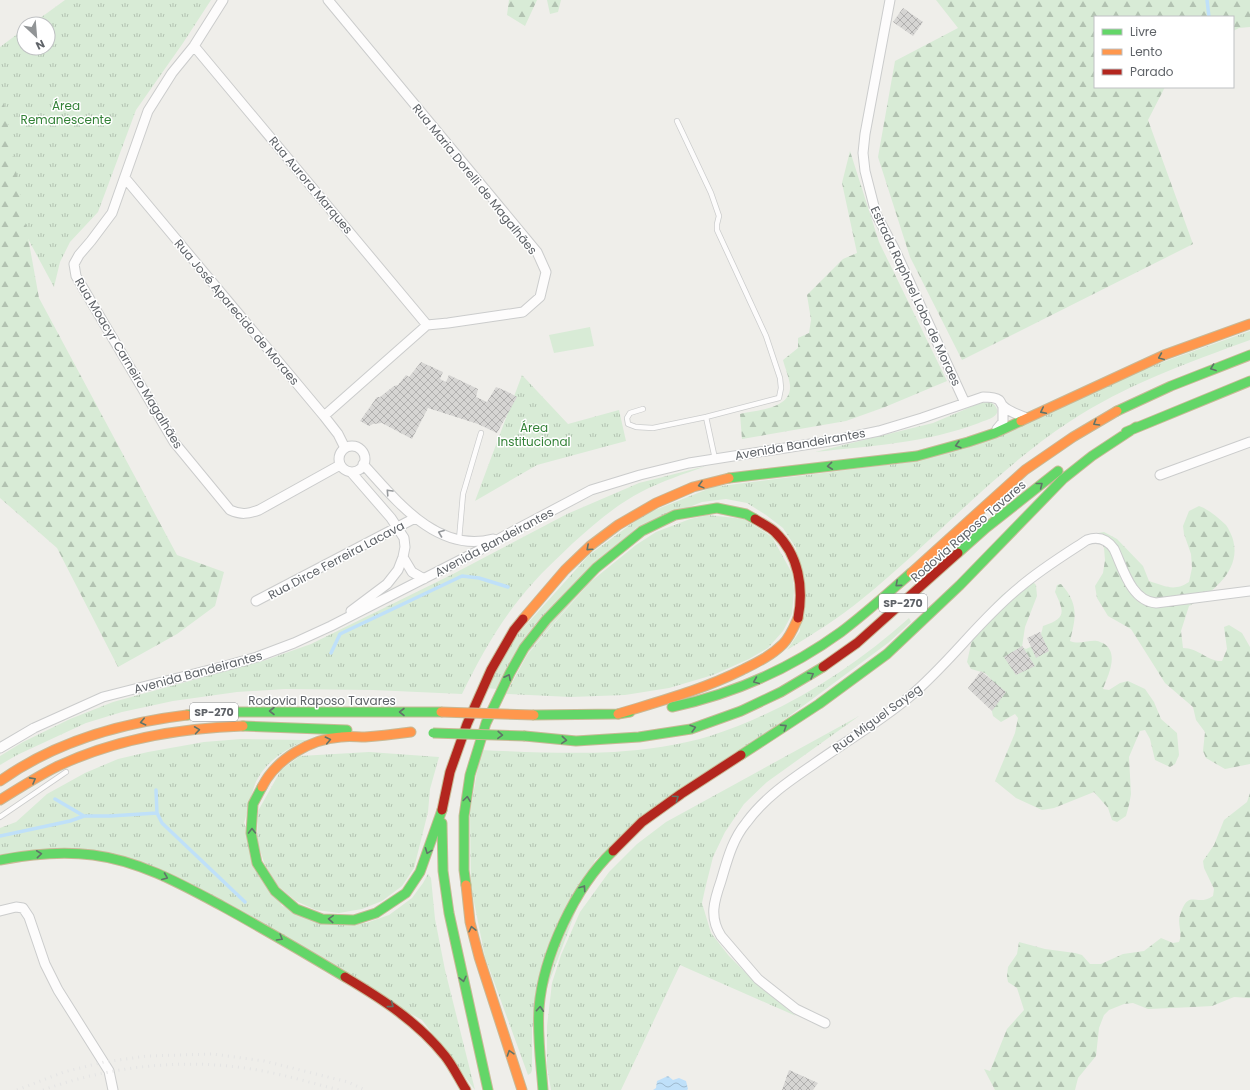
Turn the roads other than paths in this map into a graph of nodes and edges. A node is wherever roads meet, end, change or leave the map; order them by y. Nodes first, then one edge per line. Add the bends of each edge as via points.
1 (223, 0) edge
2 (328, 0) edge
3 (890, 0) edge
4 (194, 46) junction
5 (677, 121) dead end
6 (125, 178) junction
7 (1250, 324) edge
8 (427, 325) junction
9 (1250, 355) edge
10 (1250, 381) edge
11 (965, 403) junction
12 (1003, 406) junction
13 (643, 409) dead end
14 (324, 416) junction
15 (706, 417) junction
16 (1029, 418) junction
17 (1136, 427) junction
18 (481, 433) dead end
19 (995, 433) junction
20 (1250, 442) edge
21 (345, 448) junction
22 (715, 459) junction
23 (363, 464) junction
24 (340, 465) junction
25 (351, 472) junction
26 (1160, 475) dead end
27 (415, 518) junction
28 (397, 527) junction
29 (506, 535) junction
30 (459, 540) junction
31 (403, 558) junction
32 (424, 579) junction
33 (1250, 591) edge
34 (256, 601) dead end
35 (331, 626) junction
36 (618, 714) junction
37 (422, 733) junction
38 (130, 741) junction
39 (0, 748) edge
40 (97, 757) dead end
41 (71, 769) dead end
42 (0, 780) edge
43 (0, 800) edge
44 (442, 814) junction
45 (0, 817) edge
46 (0, 860) edge
47 (0, 911) edge
48 (825, 1023) dead end
49 (113, 1090) edge
50 (466, 1090) edge
51 (488, 1090) edge
52 (522, 1090) edge
53 (543, 1090) edge

1 - 4 street, Rua Moacyr Carneiro Magalhães
2 - 8 street, Rua Maria Dorelli de Magalhães via 537,252 546,272 540,297 523,312
3 - 11 street, Estrada Raphael Lobo de Moraes via 862,153 865,171 876,214
4 - 6 street, Rua Moacyr Carneiro Magalhães via 172,73 148,111
4 - 8 street, Rua Aurora Marques
5 - 15 lane via 711,193 719,216 717,230 766,336 782,388 779,398
6 - 14 street, Rua José Aparecido de Moraes
6 - 24 street, Rua Moacyr Carneiro Magalhães via 112,213 74,264 76,276 174,442 230,510 237,514 259,510
7 -> 16 highway via 1164,355
8 - 14 street
9 -> 36 highway, Rodovia Raposo Tavares / SP-270 via 1156,392 1114,412 1068,440 1022,473 871,607 801,658 763,678 724,694 687,704
10 - 17 highway, Rodovia Raposo Tavares / SP-270
11 - 12 street, Avenida Bandeirantes via 992,397 999,400
11 - 22 street, Avenida Bandeirantes via 922,418 836,440
12 - 16 street, Avenida Bandeirantes
12 - 19 street via 1003,422
13 - 15 lane via 630,413 627,418 628,424 654,428
14 - 21 street, Rua José Aparecido de Moraes
15 - 22 lane
16 - 19 highway
37 -> 17 highway, Rodovia Raposo Tavares / SP-270, bridge via 525,736 576,741 639,737 691,729 741,711 781,692 857,643 986,528 1060,469 1101,444
53 -> 17 highway via 539,1008 544,977 560,930 581,890 607,856 642,822 819,704 887,654 960,585 1063,479
18 - 30 lane via 463,494
19 -> 44 highway via 917,456 734,477 693,488 656,503 618,524 565,570 514,630 491,670 467,724 450,772
20 - 26 street
21 - 23 street via 353,446 360,449 364,456
21 - 24 street via 339,458
22 - 29 street, Avenida Bandeirantes via 688,463 591,490
23 - 25 street via 358,470
27 -> 23 street
24 - 25 street via 344,470
25 - 28 street
27 - 28 street, Rua Dirce Ferreira Lacava
30 -> 27 street via 436,532
28 - 31 street via 404,538
28 - 34 street, Rua Dirce Ferreira Lacava
29 - 30 street via 482,542
29 - 32 street, Avenida Bandeirantes
31 - 32 street via 412,572
31 - 35 street via 398,570 387,584
32 - 35 street, Avenida Bandeirantes
33 - 48 street, Rua Miguel Sayeg via 1156,603 1144,600 1132,589 1110,544 1099,538 1087,540 1020,587 908,698 782,786 760,806 732,846 714,903 713,917 721,936 758,979 796,1008
35 - 39 street, Avenida Bandeirantes via 257,657 103,697 34,728
36 -> 42 highway, Rodovia Raposo Tavares / SP-270, bridge via 215,712 156,719 106,730 61,747
52 -> 36 highway via 479,957 470,922 464,870 464,816 470,775 486,723 524,648 546,620 596,568 642,531 675,516 717,508 746,514 775,532 796,564 800,580 798,617 784,644 763,660 730,676 696,690
38 -> 37 highway, SP-270 via 213,728 262,726
44 -> 37 highway via 420,872 406,893 376,913 354,920 322,919 296,909 275,891 258,863 251,833 254,804 266,779 286,758 314,743 334,739
38 - 40 lane
43 -> 38 highway, SP-270 via 66,763
41 - 45 lane
44 -> 51 highway via 443,871 449,913
46 -> 50 highway via 59,852 94,856 133,864 175,881 271,933 381,998 410,1020 445,1056
47 - 49 street via 23,908 29,917 45,964 58,990 109,1071

